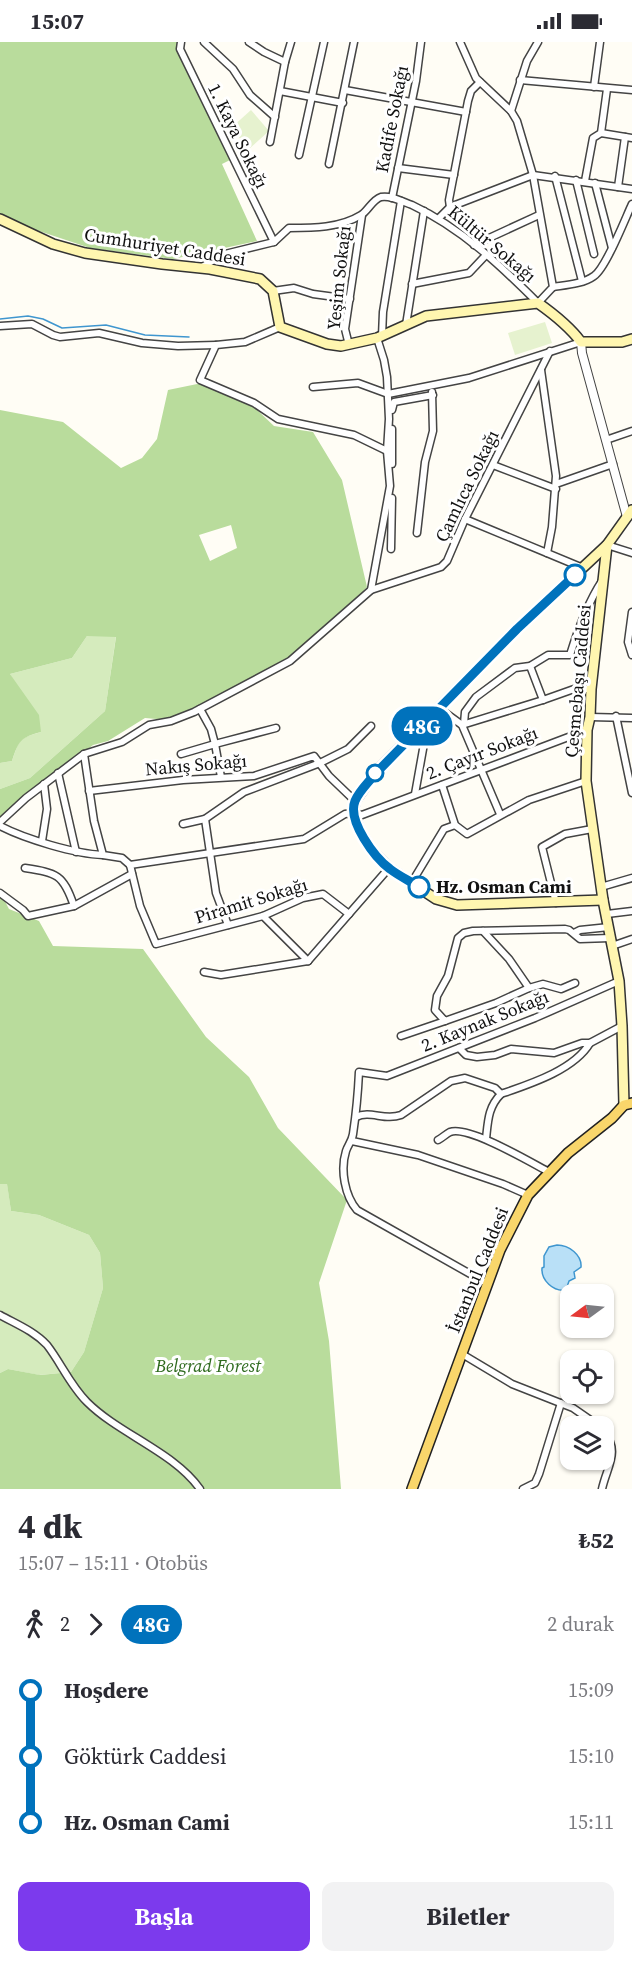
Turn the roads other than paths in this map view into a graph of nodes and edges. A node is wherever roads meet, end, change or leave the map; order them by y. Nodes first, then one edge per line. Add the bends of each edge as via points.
1 (181, 42) edge
2 (204, 42) edge
3 (249, 42) edge
4 (291, 42) edge
5 (324, 42) edge
6 (354, 42) edge
7 (460, 42) edge
8 (538, 42) edge
9 (600, 42) edge
10 (421, 44) edge
11 (285, 62) junction
12 (520, 80) junction
13 (480, 82) junction
14 (594, 87) junction
15 (607, 88) junction
16 (345, 90) junction
17 (632, 90) edge
18 (280, 91) junction
19 (313, 96) junction
20 (411, 102) junction
21 (343, 103) junction
22 (511, 111) junction
23 (466, 112) junction
24 (275, 117) junction
25 (601, 133) junction
26 (628, 138) edge
27 (270, 142) dead end
28 (299, 155) dead end
29 (329, 164) dead end
30 (398, 168) junction
31 (454, 175) junction
32 (533, 175) junction
33 (555, 177) junction
34 (576, 180) junction
35 (585, 181) junction
36 (595, 183) junction
37 (618, 187) junction
38 (632, 189) edge
39 (392, 198) junction
40 (401, 201) junction
41 (632, 204) edge
42 (450, 207) junction
43 (424, 211) junction
44 (362, 215) junction
45 (540, 215) junction
46 (439, 218) junction
47 (0, 219) edge
48 (274, 242) junction
49 (474, 245) junction
50 (612, 248) junction
51 (594, 254) dead end
52 (486, 255) junction
53 (200, 268) junction
54 (582, 281) junction
55 (412, 284) junction
56 (553, 287) junction
57 (273, 291) junction
58 (350, 299) junction
59 (538, 303) junction
60 (406, 325) junction
61 (0, 326) edge
62 (280, 327) junction
63 (379, 337) junction
64 (581, 342) junction
65 (629, 342) edge
66 (216, 345) junction
67 (349, 345) junction
68 (550, 351) junction
69 (541, 370) junction
70 (432, 386) junction
71 (313, 387) dead end
72 (388, 394) junction
73 (433, 396) junction
74 (632, 431) edge
75 (606, 440) junction
76 (387, 451) junction
77 (613, 464) junction
78 (493, 465) junction
79 (556, 487) junction
80 (629, 513) edge
81 (465, 519) junction
82 (417, 533) dead end
83 (607, 545) junction
84 (391, 549) dead end
85 (547, 553) junction
86 (632, 553) edge
87 (583, 568) junction
88 (604, 579) junction
89 (371, 590) junction
90 (632, 612) edge
91 (632, 655) edge
92 (530, 666) junction
93 (591, 689) junction
94 (543, 700) junction
95 (200, 709) junction
96 (440, 709) junction
97 (615, 716) junction
98 (590, 717) junction
99 (632, 718) edge
100 (463, 724) junction
101 (423, 725) junction
102 (371, 726) dead end
103 (276, 728) dead end
104 (587, 730) junction
105 (215, 744) junction
106 (84, 754) junction
107 (181, 754) dead end
108 (320, 763) junction
109 (480, 770) junction
110 (58, 773) junction
111 (221, 777) junction
112 (586, 781) junction
113 (44, 784) junction
114 (442, 785) junction
115 (89, 791) junction
116 (632, 793) edge
117 (415, 794) junction
118 (355, 801) junction
119 (353, 813) junction
120 (500, 814) junction
121 (205, 819) junction
122 (0, 824) edge
123 (183, 824) dead end
124 (455, 825) junction
125 (592, 829) junction
126 (42, 841) junction
127 (76, 852) junction
128 (212, 854) junction
129 (104, 855) junction
130 (130, 865) junction
131 (25, 868) dead end
132 (389, 868) junction
133 (132, 874) junction
134 (632, 878) edge
135 (412, 882) junction
136 (601, 887) junction
137 (0, 893) edge
138 (603, 900) junction
139 (556, 903) junction
140 (74, 906) junction
141 (632, 911) edge
142 (349, 914) junction
143 (607, 914) junction
144 (263, 916) junction
145 (228, 925) junction
146 (609, 927) junction
147 (483, 931) junction
148 (574, 933) junction
149 (632, 939) edge
150 (611, 942) junction
151 (308, 961) junction
152 (204, 972) dead end
153 (619, 981) junction
154 (575, 983) dead end
155 (529, 988) junction
156 (445, 1021) junction
157 (622, 1026) junction
158 (401, 1036) dead end
159 (590, 1043) junction
160 (459, 1048) junction
161 (501, 1094) junction
162 (628, 1104) edge
163 (356, 1117) junction
164 (486, 1139) junction
165 (438, 1140) dead end
166 (352, 1141) junction
167 (549, 1172) junction
168 (528, 1196) junction
169 (488, 1284) junction
170 (0, 1316) edge
171 (462, 1354) junction
172 (560, 1403) edge
173 (561, 1404) edge
174 (564, 1404) edge
175 (585, 1416) edge
176 (607, 1470) edge
177 (200, 1489) edge
178 (412, 1489) edge
179 (523, 1489) edge
180 (602, 1489) edge

1 - 48 street, 1. Kaya Sokağı via 180,49
2 - 24 street via 233,69 250,95
3 - 11 street
4 - 11 street
5 - 19 street
6 - 16 street
7 - 13 street
8 - 12 street
9 - 14 street
10 - 20 street, Kadife Sokağı
11 - 18 street
12 - 14 street
12 - 22 street
13 - 22 street
13 - 23 street via 471,91
14 - 15 street
15 - 17 street
15 - 25 street
16 - 20 street
16 - 21 street
18 - 19 street
18 - 24 street
19 - 21 street
19 - 28 street
20 - 23 street
20 - 30 street, Kadife Sokağı
21 - 29 street
22 - 32 street
23 - 31 street
24 - 27 street
25 - 26 street
25 - 35 street via 593,138
26 - 37 street
30 - 31 street
30 - 39 street, Kadife Sokağı
31 - 42 street
32 - 33 street
32 - 42 street
32 - 45 street
33 - 34 street
33 - 54 street
34 - 35 street
34 - 51 street
35 - 36 street
36 - 37 street
36 - 50 street
37 - 38 street
39 - 40 street, Kültür Sokağı
39 - 44 street via 377,199
40 - 43 street, Kültür Sokağı
40 - 63 street
41 - 50 street
42 - 46 street
43 - 46 street, Kültür Sokağı
43 - 55 street
44 - 48 street via 320,228 289,228
44 - 58 street, Yeşim Sokağı
45 - 49 street
45 - 56 street
46 - 49 street, Kültür Sokağı
47 - 53 main road, Cumhuriyet Caddesi via 85,254
48 - 53 street via 225,254
49 - 52 street, Kültür Sokağı
50 - 54 street via 596,275
52 - 55 street via 469,273
52 - 59 street, Kültür Sokağı
53 - 57 main road, Cumhuriyet Caddesi via 260,279
54 - 56 street
55 - 60 street
56 - 59 street
57 - 58 street via 294,288
57 - 62 main road
58 - 67 street, Yeşim Sokağı via 345,329
59 - 60 main road via 426,316
59 - 64 main road
60 - 63 main road
61 - 66 street via 32,324 60,336 99,333 142,343
62 - 66 street via 245,342
62 - 67 main road via 327,344
63 - 67 main road
63 - 72 street
64 - 65 main road
64 - 68 street
64 - 75 street
66 - 76 street via 200,380 254,403 278,419 354,435
68 - 69 street, Çamlıca Sokağı
68 - 70 street
69 - 78 street, Çamlıca Sokağı
69 - 79 street
70 - 72 street
70 - 73 street
71 - 72 street via 358,383
72 - 76 street
73 - 82 street via 433,431 425,462
73 - 84 street via 392,404
74 - 75 street
75 - 77 street
76 - 89 street via 390,486
77 - 79 street
77 - 80 street
78 - 79 street
78 - 81 street, Çamlıca Sokağı
79 - 85 street
80 - 83 main road
81 - 85 street
81 - 89 street, Çamlıca Sokağı via 441,567
83 - 86 street
83 - 87 main road
83 - 88 main road, Çeşmebaşı Caddesi
85 - 87 street
87 - 96 main road
88 - 92 street via 592,596 570,655 548,655
88 - 93 main road, Çeşmebaşı Caddesi
89 - 95 street via 290,661
90 - 91 street via 628,642
92 - 94 street
92 - 100 street via 515,668 476,697 465,712
93 - 94 street via 573,689
93 - 98 main road, Çeşmebaşı Caddesi
94 - 100 street
95 - 105 street
95 - 106 street via 171,721 148,724 122,742
96 - 100 street
96 - 101 main road
97 - 98 street
97 - 99 street
97 - 116 street
98 - 104 main road, Çeşmebaşı Caddesi
100 - 109 street
101 - 117 street via 425,738
101 - 118 main road via 375,774
102 - 108 street via 348,749
103 - 105 street
104 - 109 street, 2. Çayır Sokağı
104 - 112 main road, Çeşmebaşı Caddesi
105 - 107 street
105 - 111 street
106 - 110 street
106 - 115 street
108 - 111 street, Nakış Sokağı via 314,756 254,776
108 - 118 street
108 - 121 street via 244,792
109 - 114 street, 2. Çayır Sokağı
109 - 120 street
110 - 113 street
110 - 127 street
111 - 115 street, Nakış Sokağı
112 - 120 street
112 - 125 main road, Çeşmebaşı Caddesi
113 - 122 street
113 - 126 street via 47,809
114 - 117 street, 2. Çayır Sokağı
114 - 124 street
115 - 129 street
117 - 119 street, 2. Çayır Sokağı via 362,815
118 - 119 main road
119 - 128 street, 2. Çayır Sokağı via 304,839
119 - 132 main road via 372,851
120 - 124 street via 467,834
121 - 123 street
121 - 128 street
122 - 126 street
124 - 135 street via 444,829
125 - 136 main road, Çeşmebaşı Caddesi
125 - 139 street via 565,834 542,847
126 - 127 street
127 - 129 street
128 - 130 street, 2. Çayır Sokağı
128 - 145 street via 216,892
129 - 130 street via 122,858
130 - 133 street
131 - 140 street via 51,872 66,885
132 - 135 main road
132 - 142 street
133 - 140 street
133 - 145 street, Piramit Sokağı via 156,944
134 - 136 street
135 - 139 main road via 436,899 457,905
136 - 138 main road, Çeşmebaşı Caddesi
137 - 140 street via 28,916
138 - 139 main road
138 - 143 main road, Çeşmebaşı Caddesi
141 - 143 street
142 - 144 street, Piramit Sokağı via 323,894 303,898
142 - 151 street
143 - 146 main road, Çeşmebaşı Caddesi
144 - 145 street, Piramit Sokağı
144 - 151 street
146 - 148 street
146 - 150 main road, Çeşmebaşı Caddesi
147 - 148 street via 565,929
147 - 155 street
147 - 156 street via 464,933 458,938 448,976 435,1004
148 - 150 street via 580,939
149 - 150 street
150 - 153 main road, Çeşmebaşı Caddesi
151 - 152 street via 221,975
153 - 157 main road, Çeşmebaşı Caddesi
153 - 160 street, 2. Kaynak Sokağı
154 - 155 street via 561,989 543,984
155 - 156 street
156 - 158 street
157 - 159 street
157 - 162 main road, Çeşmebaşı Caddesi
159 - 160 street via 554,1053 511,1049 477,1057 466,1055
159 - 161 street via 572,1063
160 - 163 street, 2. Kaynak Sokağı via 387,1076 359,1072
161 - 163 street via 495,1088 465,1078 451,1081 401,1115
161 - 164 street via 492,1102
162 - 167 main road, İstanbul Caddesi
163 - 166 street
164 - 165 street via 459,1131
164 - 167 street
166 - 168 street via 418,1155
166 - 169 street via 345,1152 344,1165 347,1193 357,1210
167 - 168 main road, İstanbul Caddesi
168 - 169 main road, İstanbul Caddesi
169 - 171 main road, İstanbul Caddesi
170 - 177 street via 32,1332 46,1345 86,1402 163,1456
171 - 172 street via 512,1384
171 - 178 main road, İstanbul Caddesi
173 - 179 street via 539,1474 535,1483
174 - 175 street
176 - 180 street

